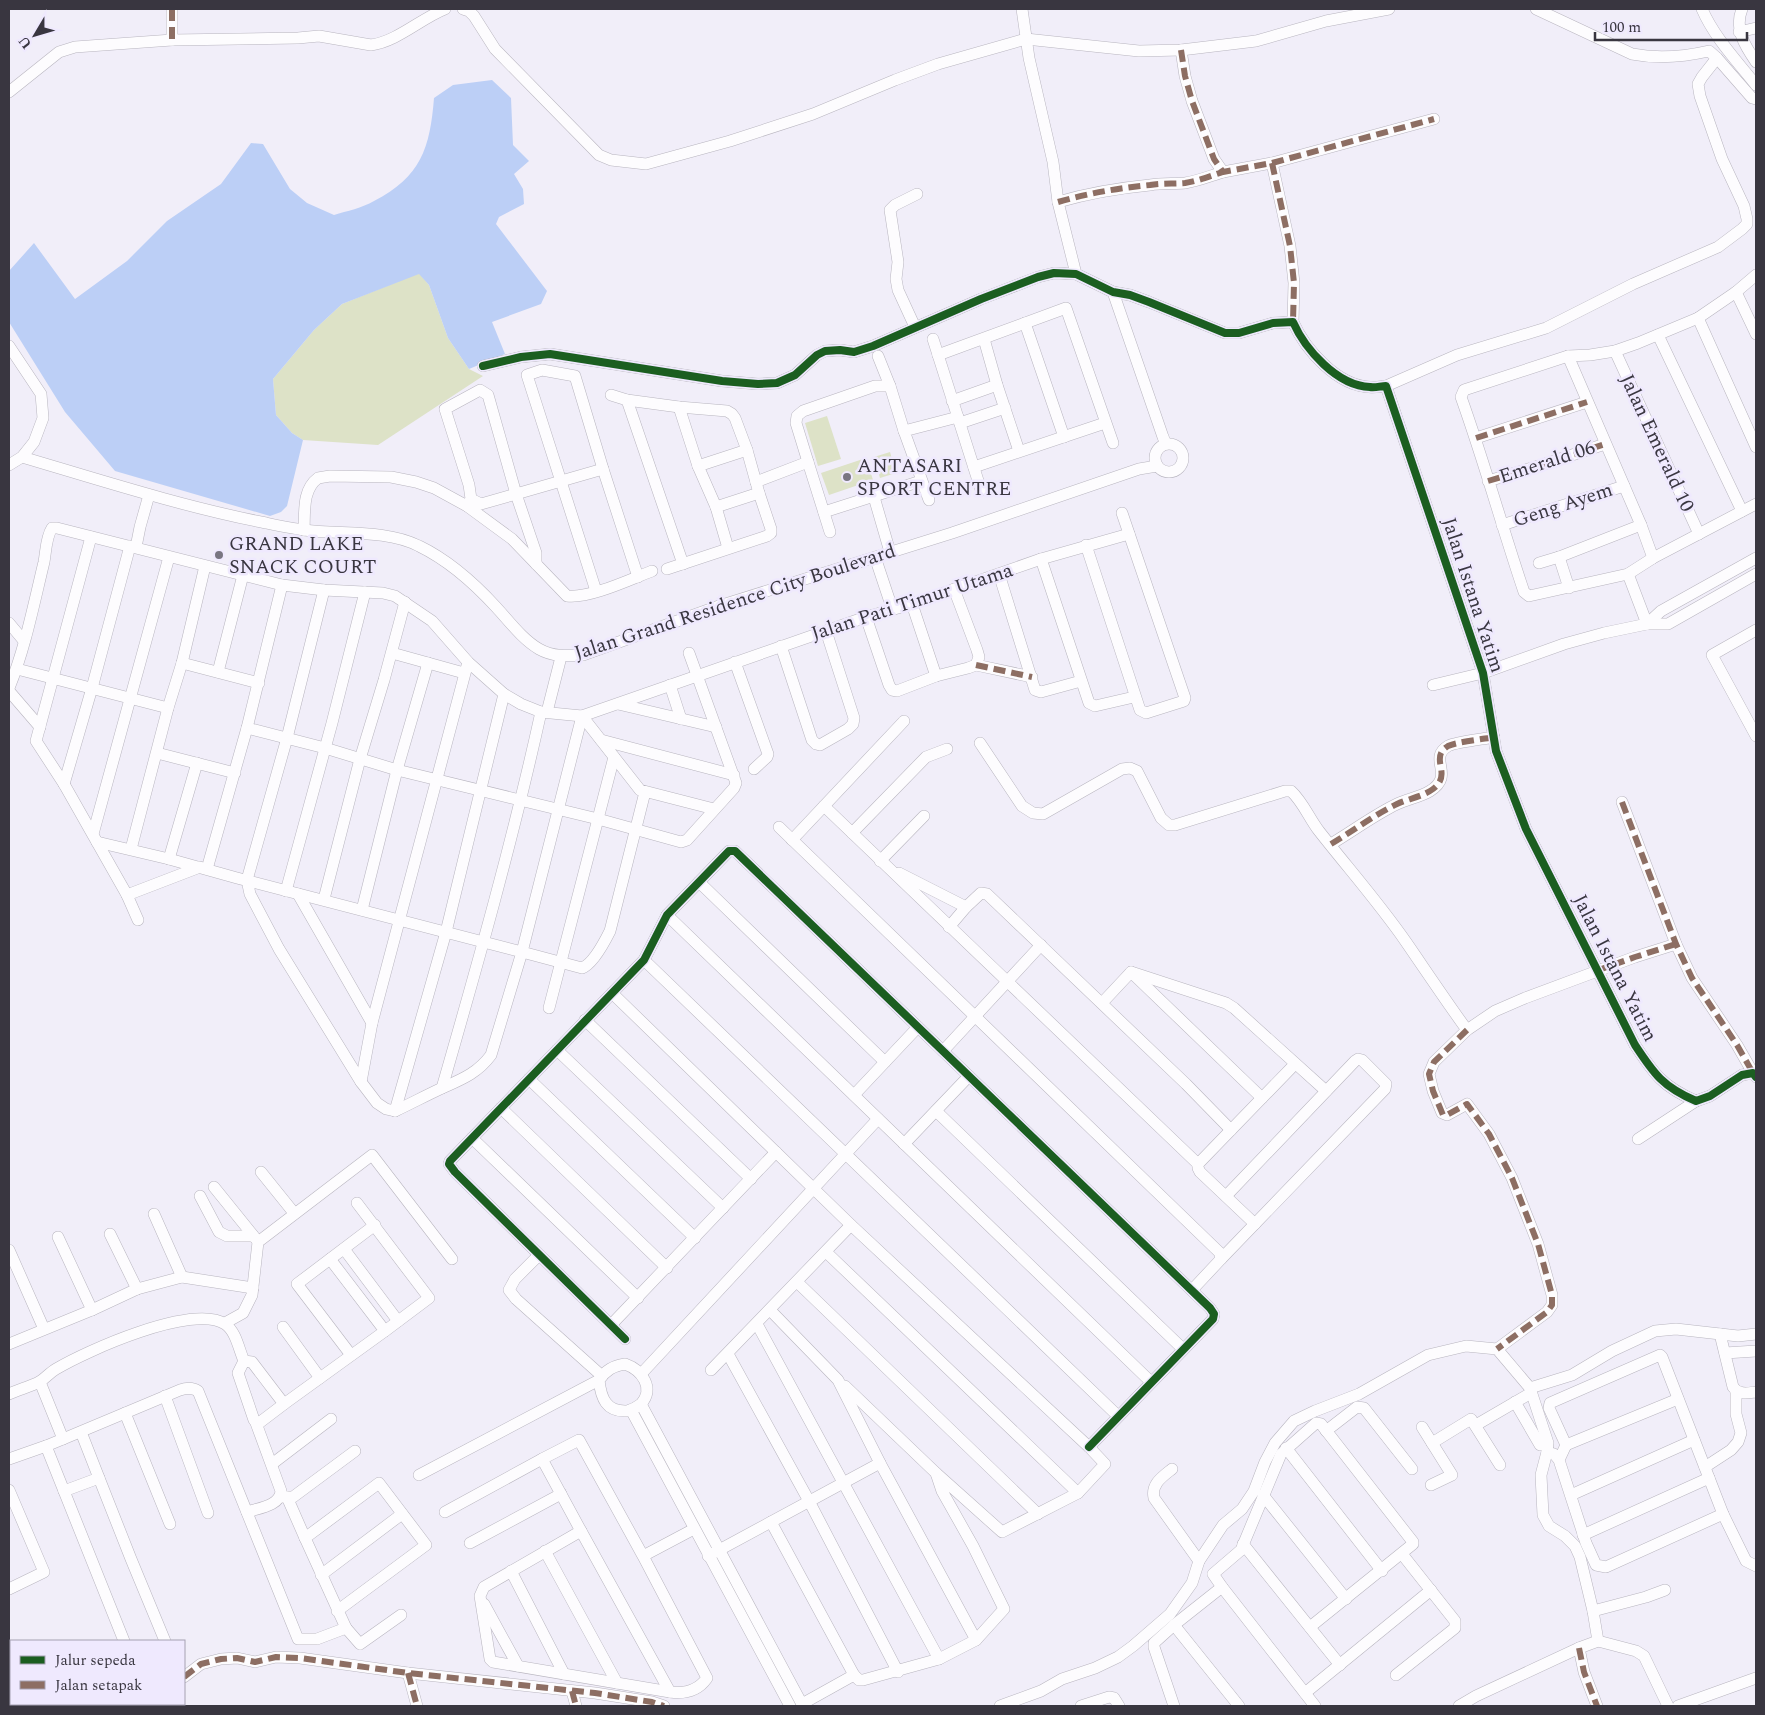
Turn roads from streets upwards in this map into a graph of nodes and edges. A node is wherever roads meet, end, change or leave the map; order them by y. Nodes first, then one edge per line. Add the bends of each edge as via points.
1 (172, 9) edge
2 (445, 9) edge
3 (463, 9) edge
4 (1022, 9) edge
5 (1389, 9) edge
6 (1536, 9) edge
7 (1702, 9) edge
8 (1742, 9) edge
9 (1756, 28) edge
10 (1739, 32) junction
11 (1026, 38) junction
12 (172, 40) junction
13 (1181, 50) junction
14 (1717, 58) junction
15 (1756, 62) edge
16 (1756, 85) edge
17 (9, 92) edge
18 (1756, 99) edge
19 (1434, 119) dead end
20 (1272, 163) junction
21 (1223, 172) junction
22 (917, 194) dead end
23 (1058, 202) junction
24 (1076, 274) junction
25 (1756, 275) edge
26 (1113, 292) junction
27 (1736, 292) junction
28 (1698, 318) junction
29 (1293, 322) junction
30 (1025, 323) junction
31 (915, 327) junction
32 (1756, 334) edge
33 (1658, 335) junction
34 (933, 339) dead end
35 (984, 339) junction
36 (9, 346) edge
37 (1615, 351) junction
38 (938, 355) junction
39 (878, 356) dead end
40 (1568, 356) junction
41 (483, 366) dead end
42 (997, 385) junction
43 (890, 386) junction
44 (1386, 386) junction
45 (611, 395) dead end
46 (628, 400) junction
47 (952, 401) junction
48 (1587, 402) junction
49 (679, 407) junction
50 (1005, 408) junction
51 (959, 420) junction
52 (1105, 423) junction
53 (904, 431) junction
54 (1064, 437) junction
55 (1476, 438) junction
56 (1113, 443) dead end
57 (1166, 444) junction
58 (1605, 444) junction
59 (1756, 447) edge
60 (747, 450) junction
61 (1019, 452) junction
62 (22, 457) junction
63 (808, 462) junction
64 (9, 465) edge
65 (698, 466) junction
66 (1157, 466) junction
67 (974, 467) junction
68 (602, 469) junction
69 (560, 481) junction
70 (921, 481) junction
71 (1488, 481) junction
72 (1624, 486) junction
73 (757, 487) junction
74 (981, 490) dead end
75 (516, 494) junction
76 (149, 495) junction
77 (874, 497) junction
78 (929, 500) dead end
79 (469, 503) junction
80 (1756, 504) edge
81 (716, 507) junction
82 (1742, 511) junction
83 (824, 512) junction
84 (1122, 513) dead end
85 (1502, 525) junction
86 (1641, 525) junction
87 (304, 530) junction
88 (830, 532) dead end
89 (1129, 534) junction
90 (1699, 534) junction
91 (91, 537) junction
92 (1086, 545) junction
93 (133, 546) junction
94 (728, 548) junction
95 (890, 552) junction
96 (169, 557) junction
97 (875, 557) junction
98 (1559, 557) junction
99 (1653, 558) junction
100 (1756, 558) edge
101 (1041, 559) junction
102 (1539, 563) dead end
103 (682, 564) junction
104 (536, 565) junction
105 (205, 566) junction
106 (667, 568) dead end
107 (652, 571) dead end
108 (243, 574) junction
109 (999, 574) junction
110 (1628, 574) junction
111 (1756, 574) edge
112 (638, 576) junction
113 (282, 585) junction
114 (954, 588) junction
115 (1569, 588) junction
116 (324, 590) junction
117 (596, 591) junction
118 (365, 592) junction
119 (405, 602) junction
120 (912, 604) junction
121 (892, 608) junction
122 (866, 617) junction
123 (9, 623) edge
124 (1647, 624) junction
125 (826, 631) junction
126 (1756, 631) edge
127 (24, 641) junction
128 (781, 646) junction
129 (392, 653) junction
130 (690, 654) dead end
131 (561, 656) junction
132 (735, 662) junction
133 (182, 663) junction
134 (428, 663) junction
135 (976, 665) junction
136 (466, 668) junction
137 (17, 669) junction
138 (218, 672) junction
139 (1483, 673) junction
140 (698, 675) junction
141 (936, 676) junction
142 (54, 678) junction
143 (1032, 678) junction
144 (1082, 681) junction
145 (258, 683) junction
146 (1432, 684) dead end
147 (670, 685) junction
148 (92, 688) junction
149 (9, 690) edge
150 (504, 694) junction
151 (131, 697) junction
152 (1134, 697) junction
153 (617, 704) junction
154 (168, 708) junction
155 (544, 712) junction
156 (582, 716) junction
157 (681, 719) junction
158 (904, 721) dead end
159 (40, 727) junction
160 (716, 727) junction
161 (247, 728) junction
162 (1756, 736) edge
163 (1494, 737) junction
164 (287, 738) junction
165 (601, 740) junction
166 (980, 743) dead end
167 (325, 748) junction
168 (947, 749) dead end
169 (157, 753) junction
170 (614, 757) junction
171 (360, 759) junction
172 (197, 763) junction
173 (754, 769) dead end
174 (397, 770) junction
175 (235, 773) junction
176 (734, 775) junction
177 (437, 779) junction
178 (64, 784) junction
179 (482, 790) junction
180 (645, 792) junction
181 (522, 801) junction
182 (1622, 802) dead end
183 (824, 806) junction
184 (558, 810) junction
185 (714, 810) junction
186 (924, 816) dead end
187 (598, 819) junction
188 (779, 827) dead end
189 (636, 830) junction
190 (852, 833) junction
191 (95, 838) junction
192 (792, 840) junction
193 (1331, 844) junction
194 (131, 849) junction
195 (170, 859) junction
196 (884, 864) junction
197 (203, 868) junction
198 (247, 880) junction
199 (699, 882) junction
200 (286, 891) junction
201 (298, 894) junction
202 (127, 895) junction
203 (324, 899) junction
204 (966, 906) junction
205 (362, 910) junction
206 (667, 915) junction
207 (138, 920) dead end
208 (400, 921) junction
209 (949, 926) junction
210 (446, 932) junction
211 (484, 942) junction
212 (1676, 944) junction
213 (1040, 946) junction
214 (522, 952) junction
215 (644, 960) junction
216 (561, 962) junction
217 (1596, 971) junction
218 (1131, 972) junction
219 (1007, 982) junction
220 (612, 993) junction
221 (1102, 1003) junction
222 (549, 1008) dead end
223 (975, 1016) junction
224 (586, 1020) junction
225 (372, 1023) junction
226 (918, 1027) junction
227 (1466, 1030) junction
228 (557, 1050) junction
229 (943, 1050) junction
230 (885, 1062) junction
231 (1295, 1064) junction
232 (1754, 1075) edge
233 (969, 1076) junction
234 (529, 1079) junction
235 (361, 1082) junction
236 (442, 1088) junction
237 (1326, 1091) junction
238 (854, 1096) junction
239 (1262, 1098) junction
240 (1696, 1101) junction
241 (500, 1108) junction
242 (395, 1111) junction
243 (936, 1111) junction
244 (878, 1119) junction
245 (1231, 1130) junction
246 (472, 1138) junction
247 (1638, 1139) dead end
248 (904, 1144) junction
249 (776, 1152) junction
250 (845, 1154) junction
251 (1198, 1164) junction
252 (261, 1172) dead end
253 (751, 1179) junction
254 (214, 1187) dead end
255 (813, 1188) junction
256 (200, 1196) dead end
257 (1226, 1196) junction
258 (358, 1204) dead end
259 (723, 1208) junction
260 (294, 1213) junction
261 (154, 1214) dead end
262 (1254, 1224) junction
263 (375, 1225) junction
264 (851, 1225) junction
265 (110, 1234) dead end
266 (58, 1237) dead end
267 (695, 1238) junction
268 (256, 1239) junction
269 (344, 1249) junction
270 (9, 1250) edge
271 (826, 1252) junction
272 (539, 1255) junction
273 (330, 1259) junction
274 (452, 1259) dead end
275 (1222, 1260) junction
276 (667, 1268) junction
277 (182, 1277) junction
278 (797, 1282) junction
279 (253, 1288) junction
280 (137, 1289) junction
281 (1192, 1290) junction
282 (638, 1298) junction
283 (92, 1310) junction
284 (770, 1310) junction
285 (398, 1320) junction
286 (225, 1323) junction
287 (757, 1324) junction
288 (611, 1326) junction
289 (283, 1327) dead end
290 (44, 1329) junction
291 (385, 1331) junction
292 (1720, 1334) junction
293 (1756, 1334) edge
294 (625, 1339) dead end
295 (9, 1344) edge
296 (1183, 1349) junction
297 (1497, 1349) junction
298 (1756, 1350) edge
299 (1725, 1353) junction
300 (728, 1354) junction
301 (351, 1355) junction
302 (244, 1361) junction
303 (711, 1370) dead end
304 (642, 1373) junction
305 (320, 1378) junction
306 (600, 1378) junction
307 (838, 1380) junction
308 (40, 1382) junction
309 (1151, 1382) junction
310 (1531, 1391) junction
311 (1736, 1391) junction
312 (1756, 1392) edge
313 (9, 1394) edge
314 (165, 1396) junction
315 (1678, 1399) junction
316 (1514, 1402) junction
317 (284, 1404) junction
318 (636, 1407) junction
319 (125, 1413) junction
320 (1118, 1416) junction
321 (331, 1419) dead end
322 (256, 1423) junction
323 (1476, 1426) junction
324 (1422, 1427) dead end
325 (1326, 1431) junction
326 (81, 1432) junction
327 (62, 1439) junction
328 (1694, 1440) junction
329 (1432, 1443) junction
330 (1566, 1445) junction
331 (46, 1446) junction
332 (1089, 1447) junction
333 (1286, 1448) junction
334 (1544, 1448) junction
335 (355, 1451) dead end
336 (542, 1458) junction
337 (9, 1459) edge
338 (1559, 1460) junction
339 (880, 1463) junction
340 (272, 1464) junction
341 (1500, 1464) dead end
342 (1704, 1467) junction
343 (1172, 1468) dead end
344 (1412, 1469) dead end
345 (936, 1473) junction
346 (419, 1475) dead end
347 (99, 1478) junction
348 (1709, 1478) junction
349 (844, 1482) junction
350 (1431, 1485) dead end
351 (9, 1490) edge
352 (64, 1491) junction
353 (1078, 1493) junction
354 (562, 1494) junction
355 (1570, 1495) junction
356 (1263, 1496) junction
357 (284, 1497) junction
358 (809, 1501) junction
359 (247, 1512) junction
360 (445, 1512) dead end
361 (208, 1513) dead end
362 (402, 1514) junction
363 (1038, 1514) junction
364 (1723, 1514) junction
365 (771, 1522) junction
366 (170, 1524) dead end
367 (694, 1529) junction
368 (580, 1531) junction
369 (1583, 1535) junction
370 (305, 1538) junction
371 (470, 1543) dead end
372 (1243, 1544) junction
373 (546, 1551) junction
374 (713, 1553) junction
375 (1402, 1554) junction
376 (643, 1556) junction
377 (1199, 1561) junction
378 (1756, 1566) edge
379 (1382, 1570) junction
380 (511, 1572) junction
381 (322, 1575) junction
382 (1222, 1587) junction
383 (9, 1589) edge
384 (1431, 1590) junction
385 (1665, 1590) dead end
386 (480, 1596) junction
387 (1346, 1599) junction
388 (1593, 1611) junction
389 (337, 1612) junction
390 (401, 1615) dead end
391 (1174, 1625) junction
392 (1310, 1627) junction
393 (346, 1628) junction
394 (124, 1640) edge
395 (166, 1640) edge
396 (976, 1640) junction
397 (1598, 1641) junction
398 (1579, 1648) junction
399 (939, 1659) junction
400 (1340, 1665) junction
401 (518, 1666) junction
402 (408, 1672) junction
403 (898, 1672) junction
404 (564, 1674) junction
405 (1396, 1675) dead end
406 (185, 1676) edge
407 (854, 1676) junction
408 (1756, 1678) edge
409 (617, 1682) junction
410 (572, 1690) junction
411 (670, 1692) junction
412 (1305, 1693) junction
413 (1170, 1695) junction
414 (802, 1705) edge
415 (417, 1706) edge
416 (576, 1706) edge
417 (664, 1706) edge
418 (790, 1706) edge
419 (1000, 1706) edge
420 (1081, 1706) edge
421 (1119, 1706) edge
422 (1174, 1706) edge
423 (1180, 1706) edge
424 (1238, 1706) edge
425 (1315, 1706) edge
426 (1459, 1706) edge
427 (1597, 1706) edge
428 (1668, 1706) edge
429 (1678, 1706) edge

1 - 12 street
2 - 12 street via 371,45 319,36
3 - 11 street via 474,16 495,49 599,155 637,164 794,120 929,67
4 - 11 street
5 - 13 street via 1326,21 1256,41
6 - 14 street via 1632,54 1665,57 1708,51
7 - 16 street via 1707,21
8 - 10 street
9 - 10 street
10 - 15 street
11 - 13 street via 1139,51
11 - 23 street via 1053,162
12 - 17 street via 65,49
13 - 21 street via 1192,101 1214,159
14 - 18 street
14 - 44 street via 1698,84 1720,152 1748,219 1742,229 1718,247 1633,284 1546,328 1457,355
19 - 20 street
20 - 21 street
20 - 29 street via 1290,246 1294,283
21 - 23 street via 1185,183 1116,189
22 - 31 street via 890,210 898,262 897,284
23 - 24 street
24 - 26 street
24 - 31 street via 1054,273 1038,277
25 - 27 street
26 - 29 street via 1130,295 1233,334 1273,323
26 - 57 street, Jalan Grand Residence City Boulevard
27 - 28 street
27 - 32 street
28 - 33 street
28 - 59 street
29 - 44 street via 1316,356 1345,380 1369,387
30 - 35 street
30 - 52 street via 1066,308
30 - 54 street
31 - 41 street via 854,352 825,351 795,375 778,383 722,381 550,354
33 - 37 street
33 - 82 street
34 - 38 street
35 - 38 street
35 - 42 street
36 - 62 street via 41,394 43,418 40,430
37 - 40 street
37 - 90 street, Jalan Emerald 10
38 - 47 street
39 - 43 street
40 - 48 street
40 - 55 street via 1464,390 1461,397
42 - 47 street
42 - 50 street
43 - 53 street
43 - 63 street via 875,386 799,414 796,423
44 - 139 street, Jalan Istana Yatim
45 - 46 street
46 - 49 street
46 - 103 street
47 - 51 street
48 - 55 street
48 - 58 street
49 - 60 street via 732,414
49 - 65 street
50 - 51 street
50 - 61 street
51 - 53 street
51 - 67 street
52 - 54 street
52 - 56 street
53 - 70 street
54 - 61 street
55 - 71 street
57 - 66 street via 1155,455
57 - 66 street, Jalan Grand Residence City Boulevard via 1181,450 1181,466 1166,472
58 - 71 street, Emerald 06
58 - 72 street
60 - 65 street
60 - 73 street
61 - 67 street
62 - 64 street
62 - 76 street, Jalan Grand Residence City Boulevard
63 - 73 street
63 - 83 street
65 - 81 street
66 - 95 street, Jalan Grand Residence City Boulevard via 1139,469
67 - 74 street
68 - 69 street
68 - 69 street via 575,376 542,370 527,375
68 - 112 street
69 - 75 street
69 - 117 street
70 - 77 street
70 - 78 street
71 - 85 street
72 - 85 street, Geng Ayem
72 - 86 street
73 - 81 street
73 - 94 street via 771,533
75 - 79 street via 481,504
75 - 79 street via 488,395 480,390 445,409 469,485
75 - 104 street via 536,554
76 - 87 street, Jalan Grand Residence City Boulevard
76 - 93 street
77 - 83 street
77 - 95 street
79 - 87 street via 416,482 391,477 320,476 314,480 305,500
79 - 104 street
80 - 82 street
81 - 94 street
82 - 90 street
83 - 88 street
84 - 89 street
85 - 115 street via 1526,594 1532,596
86 - 98 street
86 - 99 street
87 - 131 street, Jalan Grand Residence City Boulevard via 376,535 422,547 466,578 538,649
89 - 92 street, Jalan Pati Timur Utama
89 - 152 street via 1186,698 1180,703 1142,713
90 - 99 street
91 - 93 street
91 - 127 street via 55,527 51,530
91 - 142 street
92 - 101 street, Jalan Pati Timur Utama
92 - 152 street
93 - 96 street
93 - 148 street
94 - 103 street
95 - 97 street, Jalan Grand Residence City Boulevard
96 - 105 street
96 - 151 street
97 - 121 street
97 - 131 street, Jalan Grand Residence City Boulevard via 719,606 583,654
98 - 102 street
98 - 115 street
99 - 110 street
100 - 124 street via 1661,611
101 - 109 street, Jalan Pati Timur Utama
101 - 144 street
103 - 106 street
104 - 117 street via 567,596 576,597
105 - 108 street
105 - 133 street
107 - 112 street
108 - 113 street
108 - 138 street
109 - 114 street, Jalan Pati Timur Utama
109 - 143 street
110 - 115 street
110 - 124 street
111 - 124 street via 1668,624
112 - 117 street
113 - 116 street
113 - 145 street
114 - 120 street, Jalan Pati Timur Utama
114 - 135 street via 977,650
116 - 118 street
116 - 164 street
118 - 119 street via 388,594
118 - 167 street
119 - 129 street
119 - 136 street via 432,620
120 - 121 street, Jalan Pati Timur Utama
120 - 141 street
121 - 122 street, Jalan Pati Timur Utama
122 - 125 street, Jalan Pati Timur Utama
122 - 141 street via 892,690
123 - 127 street
124 - 139 street via 1564,644
125 - 128 street, Jalan Pati Timur Utama
125 - 128 street via 854,718 848,729 820,745 812,740
126 - 162 street via 1712,655
127 - 137 street
128 - 132 street, Jalan Pati Timur Utama
129 - 134 street
129 - 171 street
130 - 140 street
131 - 155 street
132 - 140 street, Jalan Pati Timur Utama
132 - 173 street via 768,754
133 - 138 street
133 - 154 street
134 - 136 street
134 - 174 street
135 - 141 street
135 - 143 street
136 - 150 street
136 - 177 street
137 - 142 street
137 - 149 street
138 - 145 street
139 - 146 street
139 - 163 street, Jalan Istana Yatim
140 - 147 street, Jalan Pati Timur Utama
140 - 160 street
142 - 148 street
142 - 159 street
143 - 144 street via 1036,690 1041,692
144 - 152 street via 1089,703 1095,706
145 - 161 street
147 - 153 street, Jalan Pati Timur Utama
147 - 157 street
148 - 151 street
148 - 178 street
149 - 159 street
150 - 155 street
150 - 179 street
151 - 154 street
151 - 191 street
153 - 156 street, Jalan Pati Timur Utama
153 - 157 street
154 - 169 street
155 - 156 street
155 - 181 street
156 - 165 street
156 - 184 street
157 - 160 street
158 - 183 street
159 - 178 street via 36,741
160 - 176 street
161 - 164 street
161 - 175 street
163 - 193 street via 1449,746 1439,762 1443,775 1440,784 1428,793 1397,804
163 - 217 street, Jalan Istana Yatim via 1496,751 1526,829
164 - 167 street
164 - 198 street
165 - 170 street
165 - 176 street
166 - 193 street via 1022,806 1033,813 1043,814 1122,769 1130,768 1137,771 1161,818 1169,825 1176,826 1291,790
167 - 171 street
167 - 200 street
168 - 190 street via 926,757
169 - 172 street
169 - 194 street
170 - 180 street via 638,789
170 - 187 street
171 - 174 street
171 - 203 street
172 - 175 street
172 - 195 street
174 - 177 street
174 - 205 street
175 - 197 street
176 - 185 street via 736,785
177 - 179 street
177 - 208 street
178 - 191 street
179 - 181 street
179 - 210 street
180 - 185 street
180 - 189 street
181 - 184 street
181 - 211 street
182 - 212 street
183 - 190 street
183 - 192 street
184 - 187 street
184 - 214 street
185 - 189 street via 684,842
186 - 196 street
187 - 189 street
187 - 216 street
188 - 192 street
189 - 216 street via 606,940 586,967
190 - 196 street
191 - 194 street
191 - 202 street
192 - 223 street
193 - 227 street via 1406,942
194 - 195 street
195 - 197 street
196 - 204 street
196 - 209 street
197 - 198 street
197 - 202 street
198 - 200 street
198 - 235 street via 250,894 279,949
199 - 206 street
199 - 226 street via 728,851 734,851
199 - 230 street
200 - 201 street
201 - 203 street
201 - 225 street
202 - 207 street
203 - 205 street
204 - 209 street
204 - 213 street via 981,893 987,894
205 - 208 street
206 - 215 street
206 - 238 street
208 - 210 street
208 - 225 street
209 - 219 street
210 - 211 street
210 - 242 street
211 - 214 street
211 - 236 street
212 - 217 street
212 - 232 street via 1692,978
213 - 219 street
213 - 221 street
214 - 216 street
214 - 236 street via 491,1055 466,1078
215 - 220 street
215 - 250 street
216 - 222 street
217 - 227 street via 1495,1011
217 - 240 street, Jalan Istana Yatim via 1635,1045 1656,1075 1680,1095
218 - 221 street
218 - 231 street via 1226,1003
218 - 239 street
219 - 223 street
219 - 251 street
220 - 224 street
220 - 249 street
221 - 245 street
223 - 229 street
223 - 275 street via 1220,1252
224 - 228 street
224 - 253 street
225 - 235 street
226 - 229 street
226 - 230 street
227 - 297 street via 1434,1062 1429,1074 1433,1091 1444,1115 1467,1104 1489,1134 1512,1178 1552,1295 1548,1312
228 - 234 street
228 - 259 street
229 - 233 street
230 - 238 street
231 - 237 street
231 - 239 street
232 - 240 street via 1742,1075 1710,1096
233 - 243 street
233 - 281 street
234 - 241 street
234 - 267 street
235 - 242 street via 377,1103
236 - 242 street
237 - 257 street
237 - 262 street via 1358,1059 1386,1084
238 - 244 street
239 - 245 street
240 - 247 street
241 - 246 street
241 - 276 street
243 - 248 street
243 - 296 street
244 - 248 street
244 - 250 street
245 - 251 street
246 - 272 street via 450,1161 450,1167
246 - 282 street
248 - 309 street
249 - 253 street
249 - 255 street
250 - 255 street
250 - 320 street
251 - 257 street via 1200,1172
252 - 260 street
253 - 259 street
254 - 268 street
255 - 264 street
255 - 304 street
256 - 268 street via 219,1232
257 - 262 street
258 - 263 street
259 - 267 street
260 - 268 street
260 - 274 street via 372,1154
261 - 277 street
262 - 275 street
263 - 269 street
263 - 285 street via 429,1298
264 - 271 street
264 - 332 street
265 - 280 street
266 - 283 street
267 - 276 street
268 - 279 street
269 - 273 street
269 - 285 street
270 - 290 street
271 - 278 street
271 - 353 street
272 - 288 street
272 - 306 street via 515,1279 509,1290
273 - 291 street
273 - 301 street via 297,1284
275 - 281 street
276 - 282 street
277 - 279 street
277 - 280 street
278 - 284 street
278 - 363 street
279 - 286 street via 243,1313
280 - 283 street
281 - 296 street via 1214,1314 1213,1319
282 - 288 street
283 - 290 street
284 - 287 street
284 - 307 street
285 - 291 street
286 - 302 street via 233,1332
286 - 308 street via 193,1318 144,1330 55,1369
287 - 300 street
287 - 349 street
288 - 294 street
289 - 305 street
290 - 295 street
291 - 301 street
292 - 293 street
292 - 299 street
292 - 310 street via 1676,1328 1655,1331 1572,1375
296 - 309 street
297 - 310 street
297 - 377 street via 1466,1346 1428,1355 1359,1394 1294,1421 1275,1443 1254,1491 1242,1509 1223,1525
298 - 299 street
299 - 311 street
300 - 303 street
300 - 358 street
301 - 305 street
302 - 317 street via 252,1362
302 - 322 street via 238,1373
304 - 306 street via 625,1364 608,1370
304 - 318 street via 646,1394
305 - 317 street
306 - 318 street via 600,1394 607,1405 618,1411
306 - 346 street
307 - 339 street
307 - 345 street
308 - 313 street
308 - 327 street
309 - 320 street
310 - 316 street
310 - 334 street via 1548,1443
311 - 312 street
311 - 342 street via 1736,1414 1741,1433 1738,1442
314 - 319 street
314 - 359 street via 188,1388 198,1391
314 - 361 street
315 - 328 street
315 - 330 street
315 - 330 street via 1662,1357 1657,1355 1550,1403 1549,1408
316 - 323 street
316 - 334 street
317 - 322 street
318 - 367 street
318 - 374 street
319 - 326 street
319 - 366 street
320 - 332 street
321 - 340 street
322 - 340 street
323 - 329 street via 1471,1419
323 - 341 street
324 - 329 street
325 - 333 street via 1316,1423
325 - 344 street via 1360,1406
325 - 375 street via 1413,1542
326 - 327 street
326 - 347 street
327 - 331 street
328 - 342 street
328 - 355 street
329 - 350 street via 1452,1475
330 - 338 street
331 - 337 street
331 - 352 street
332 - 353 street via 1105,1464
333 - 356 street
333 - 379 street
334 - 338 street
334 - 388 street via 1541,1475 1543,1515 1549,1526 1575,1546
335 - 357 street via 293,1497
336 - 354 street
336 - 360 street
336 - 376 street via 579,1440
338 - 355 street
339 - 349 street
339 - 396 street
340 - 357 street
342 - 348 street
343 - 377 street via 1156,1483 1154,1498
345 - 363 street via 1000,1532
345 - 396 street via 942,1492 1004,1607
347 - 352 street
347 - 395 street
348 - 364 street
348 - 369 street
349 - 358 street
349 - 399 street
351 - 383 street via 44,1572
352 - 394 street
353 - 363 street
354 - 368 street
354 - 371 street
355 - 369 street
356 - 372 street
356 - 387 street
357 - 359 street
357 - 370 street
358 - 365 street
358 - 403 street
359 - 393 street via 298,1639 317,1640
362 - 370 street via 379,1483
362 - 381 street
362 - 389 street via 426,1545
364 - 369 street via 1606,1567 1596,1565
364 - 378 street via 1746,1561
365 - 374 street
365 - 407 street
367 - 374 street
367 - 376 street
368 - 373 street
368 - 411 street
370 - 381 street
372 - 382 street via 1241,1550 1213,1574
372 - 392 street
373 - 380 street
373 - 409 street
374 - 414 street
374 - 418 street
375 - 379 street
375 - 384 street
376 - 411 street via 707,1678 697,1688
377 - 419 street via 1192,1583 1170,1614 1118,1657
379 - 387 street
380 - 386 street via 484,1588
380 - 404 street
381 - 389 street
382 - 391 street
382 - 412 street
384 - 400 street
384 - 405 street via 1456,1625
385 - 388 street
386 - 401 street
386 - 401 street via 490,1659
387 - 392 street
388 - 397 street
389 - 393 street
390 - 393 street via 360,1644
391 - 413 street via 1156,1640 1154,1647
391 - 424 street
392 - 400 street
396 - 399 street
397 - 398 street
397 - 428 street via 1644,1656
398 - 426 street
398 - 427 street
399 - 403 street
400 - 412 street
401 - 404 street
402 - 406 street via 276,1657 255,1662 221,1659 201,1664
402 - 410 street
402 - 415 street
403 - 407 street via 863,1680
404 - 409 street
407 - 414 street
408 - 429 street
409 - 411 street
410 - 416 street
410 - 417 street
412 - 425 street
413 - 422 street
413 - 423 street
420 - 421 street via 1109,1697 1114,1698

